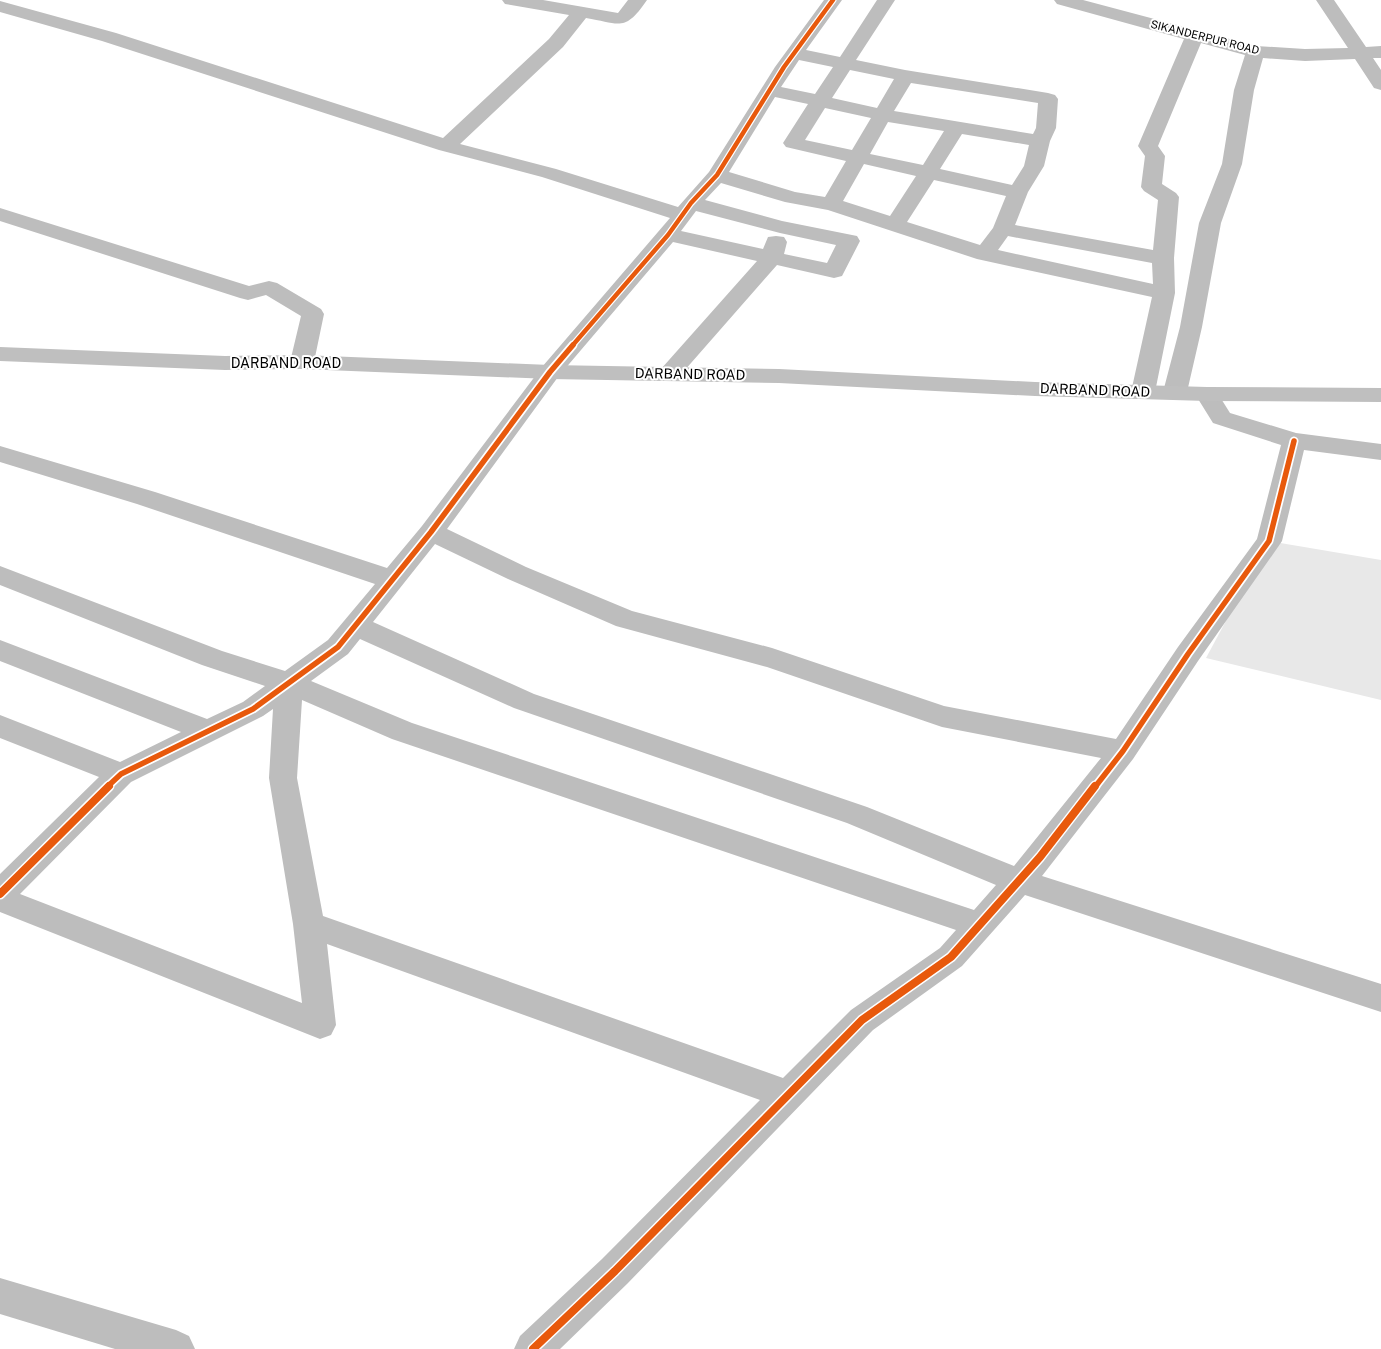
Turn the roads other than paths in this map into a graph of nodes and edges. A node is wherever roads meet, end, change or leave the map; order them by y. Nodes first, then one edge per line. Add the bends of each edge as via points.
1 (511, 0) edge
2 (638, 0) edge
3 (833, 0) edge
4 (886, 0) edge
5 (1063, 0) edge
6 (1325, 0) edge
7 (0, 6) edge
8 (581, 12) junction
9 (1194, 35) junction
10 (1255, 52) junction
11 (1381, 52) edge
12 (794, 53) junction
13 (1362, 53) junction
14 (845, 63) junction
15 (905, 76) junction
16 (1381, 84) edge
17 (770, 90) junction
18 (820, 100) junction
19 (883, 115) junction
20 (956, 128) junction
21 (1040, 141) junction
22 (446, 146) junction
23 (859, 157) junction
24 (929, 172) junction
25 (717, 175) junction
26 (1018, 192) junction
27 (792, 198) junction
28 (831, 204) junction
29 (687, 209) junction
30 (0, 214) edge
31 (895, 225) junction
32 (780, 227) junction
33 (1003, 229) junction
34 (668, 235) junction
35 (985, 254) junction
36 (772, 257) junction
37 (1163, 258) junction
38 (1164, 293) junction
39 (0, 354) edge
40 (302, 362) junction
41 (550, 372) junction
42 (669, 374) junction
43 (1143, 392) junction
44 (1175, 392) junction
45 (1207, 394) junction
46 (1381, 394) edge
47 (1294, 441) junction
48 (1381, 452) edge
49 (0, 454) edge
50 (431, 532) junction
51 (0, 575) edge
52 (393, 580) junction
53 (356, 626) junction
54 (0, 650) edge
55 (289, 683) junction
56 (0, 726) edge
57 (209, 731) junction
58 (1122, 750) junction
59 (121, 774) junction
60 (1019, 881) junction
61 (0, 894) edge
62 (0, 899) edge
63 (309, 924) junction
64 (980, 925) junction
65 (1381, 998) edge
66 (788, 1095) junction
67 (0, 1296) edge
68 (176, 1349) edge
69 (533, 1349) edge

1 - 8 street
2 - 8 street via 622,19
3 - 12 street
4 - 14 street
5 - 9 street, SIKANDERPUR ROAD
6 - 13 street
7 - 22 street via 109,37
8 - 22 street via 556,43
9 - 10 street, SIKANDERPUR ROAD
9 - 37 street via 1148,146 1155,156 1151,187 1169,198
10 - 13 street, SIKANDERPUR ROAD via 1305,55
10 - 44 street via 1244,90 1232,164 1210,223
11 - 13 street, SIKANDERPUR ROAD
12 - 14 street
12 - 17 street
13 - 16 street
14 - 15 street
14 - 18 street
15 - 19 street
15 - 21 street via 1048,99 1046,128
17 - 18 street
17 - 25 street
18 - 19 street
18 - 23 street via 793,143
19 - 20 street
19 - 23 street
20 - 21 street
20 - 24 street
21 - 26 street via 1034,166
22 - 29 street
23 - 24 street
23 - 28 street
24 - 26 street
24 - 31 street
25 - 27 street
25 - 29 street
26 - 33 street
27 - 28 street
27 - 32 street
28 - 31 street
29 - 32 street
29 - 34 street
30 - 40 street via 248,293 269,288 313,314
31 - 35 street
32 - 36 street
32 - 36 street via 848,241 834,271
33 - 35 street
33 - 37 street
34 - 36 street
34 - 41 street
35 - 38 street
36 - 42 street
37 - 38 street
38 - 43 street
39 - 40 main road, DARBAND ROAD via 225,363
40 - 41 main road, DARBAND ROAD
41 - 42 main road, DARBAND ROAD
41 - 50 street
42 - 43 main road, DARBAND ROAD
43 - 44 main road, DARBAND ROAD
44 - 45 main road, DARBAND ROAD
45 - 46 main road, DARBAND ROAD
45 - 47 street via 1221,418
47 - 48 street
47 - 58 street via 1269,542
49 - 52 street via 146,498
50 - 52 street
50 - 58 street via 625,619 772,658 942,716
51 - 55 street via 212,658
52 - 53 street
53 - 55 street via 338,647
53 - 60 street via 524,701 857,815
54 - 57 street
55 - 57 street via 253,709
55 - 63 street via 283,778
55 - 64 street via 402,731
56 - 59 street
57 - 59 street
58 - 60 street
59 - 61 street
60 - 64 street
60 - 65 street
62 - 63 street via 320,1025
63 - 66 street
64 - 66 street via 951,957 862,1020
66 - 69 street via 615,1271
67 - 68 street

